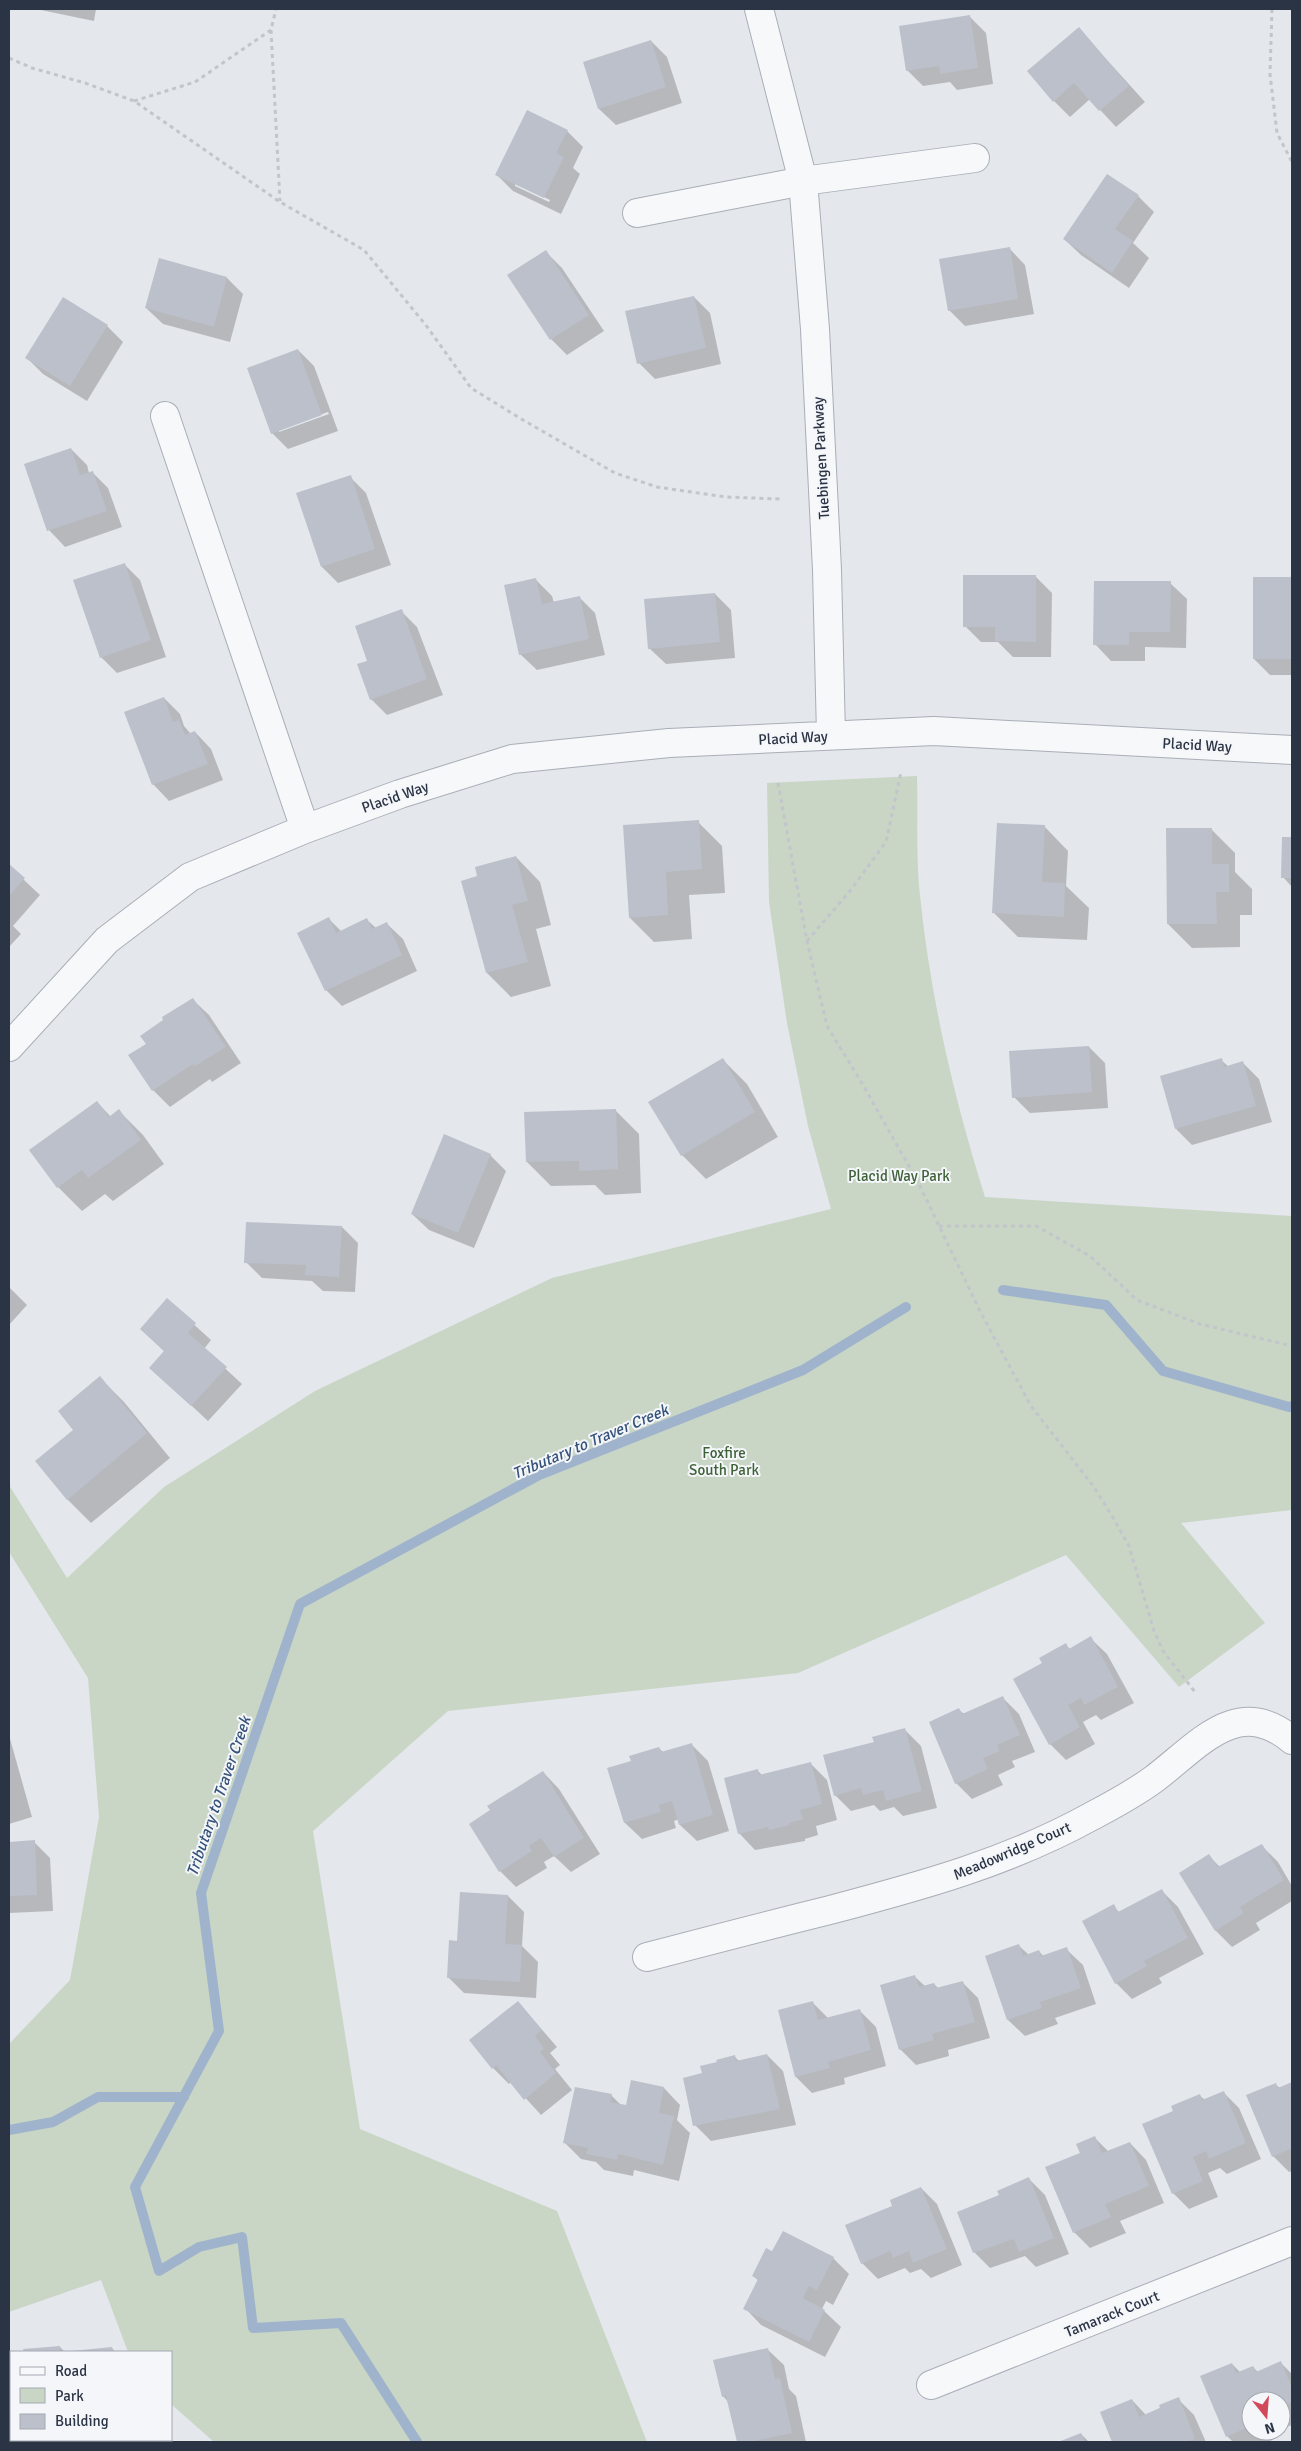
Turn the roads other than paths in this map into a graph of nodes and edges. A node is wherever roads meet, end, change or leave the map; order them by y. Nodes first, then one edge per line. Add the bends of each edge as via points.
1 (759, 9) edge
2 (976, 158) dead end
3 (802, 181) junction
4 (637, 214) dead end
5 (165, 416) dead end
6 (831, 736) junction
7 (1292, 750) edge
8 (305, 829) junction
9 (9, 1047) edge
10 (1292, 1740) edge
11 (647, 1957) dead end
12 (1292, 2241) edge
13 (931, 2385) dead end

1 - 3 street, Tuebingen Parkway
2 - 3 street
3 - 4 street
3 - 6 street, Tuebingen Parkway via 815,338 827,570
5 - 8 street
6 - 7 street, Placid Way via 934,731
6 - 8 street, Placid Way via 670,743 512,759 400,794
8 - 9 street, Placid Way via 190,877 107,940
10 - 11 street, Meadowridge Court via 1269,1724 1254,1721 1232,1724 1216,1732 1151,1781 1091,1817 981,1867 921,1886
12 - 13 street, Tamarack Court

